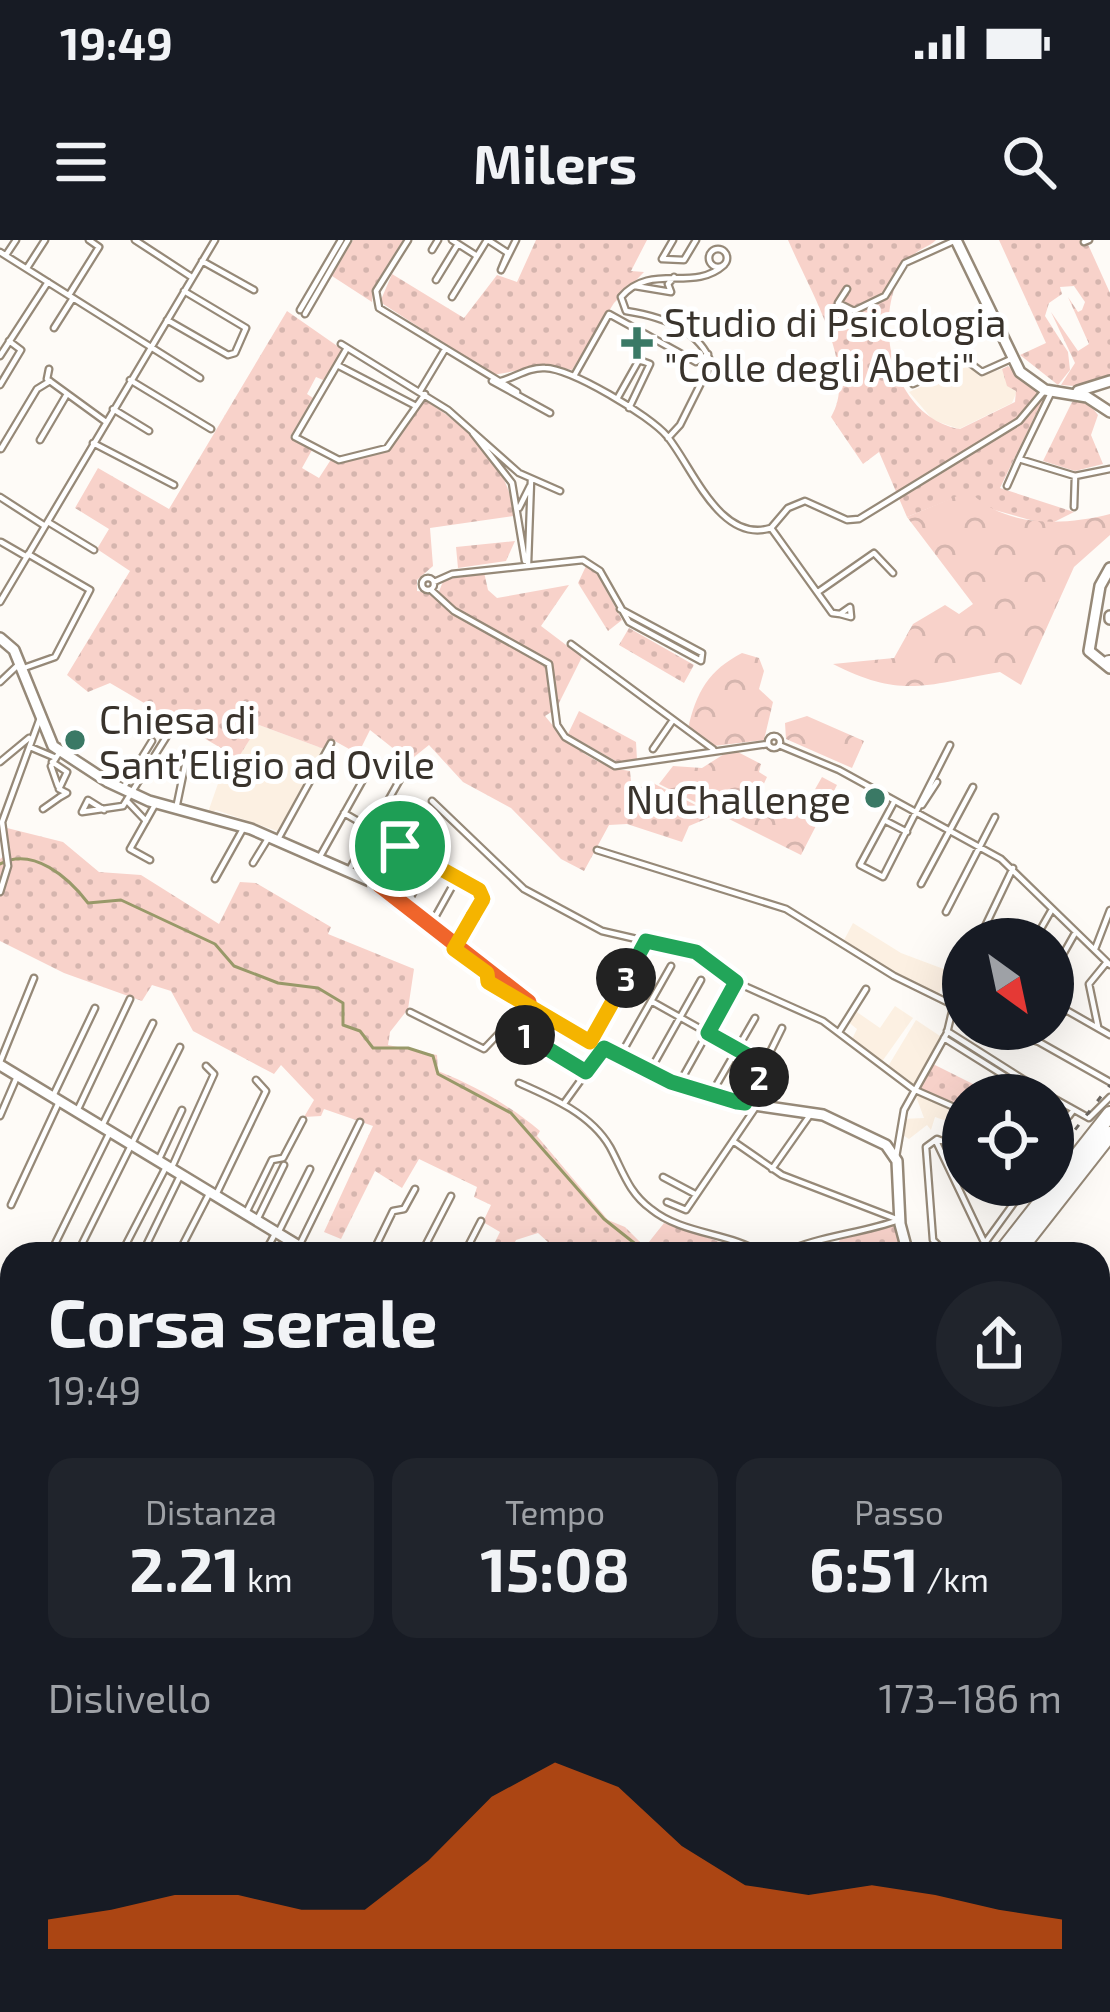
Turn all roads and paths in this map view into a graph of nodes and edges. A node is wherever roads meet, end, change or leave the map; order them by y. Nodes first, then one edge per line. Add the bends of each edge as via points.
1 (16, 240) edge
2 (45, 240) edge
3 (89, 240) edge
4 (135, 240) edge
5 (215, 240) edge
6 (344, 240) edge
7 (408, 240) edge
8 (438, 240) edge
9 (487, 240) edge
10 (516, 240) edge
11 (673, 240) edge
12 (942, 240) edge
13 (957, 240) edge
14 (455, 242) edge
15 (695, 242) edge
16 (936, 249) junction
17 (432, 250) dead end
18 (3, 253) edge
19 (477, 256) junction
20 (710, 256) junction
21 (202, 261) junction
22 (724, 266) junction
23 (27, 268) junction
24 (660, 276) junction
25 (673, 277) junction
26 (193, 278) junction
27 (698, 278) junction
28 (436, 280) dead end
29 (48, 282) junction
30 (630, 288) junction
31 (656, 288) junction
32 (847, 289) dead end
33 (254, 290) dead end
34 (184, 291) junction
35 (71, 297) junction
36 (452, 297) dead end
37 (302, 312) dead end
38 (167, 320) junction
39 (54, 328) dead end
40 (9, 341) junction
41 (150, 346) junction
42 (444, 351) junction
43 (708, 354) junction
44 (0, 356) edge
45 (1013, 357) junction
46 (337, 365) junction
47 (49, 368) dead end
48 (517, 374) junction
49 (574, 377) junction
50 (200, 378) dead end
51 (488, 378) junction
52 (130, 380) junction
53 (50, 381) junction
54 (501, 381) junction
55 (1110, 381) edge
56 (914, 384) dead end
57 (0, 385) edge
58 (1095, 388) junction
59 (1048, 391) junction
60 (422, 392) junction
61 (68, 394) junction
62 (520, 394) junction
63 (616, 400) junction
64 (1094, 402) junction
65 (414, 405) junction
66 (629, 408) junction
67 (113, 410) junction
68 (1109, 410) edge
69 (550, 413) dead end
70 (106, 422) junction
71 (470, 428) junction
72 (211, 429) dead end
73 (149, 431) dead end
74 (668, 437) junction
75 (40, 440) dead end
76 (93, 443) junction
77 (1, 449) edge
78 (1019, 459) junction
79 (1110, 469) edge
80 (1075, 476) junction
81 (531, 480) junction
82 (174, 485) dead end
83 (1007, 486) dead end
84 (560, 491) dead end
85 (0, 497) edge
86 (1074, 507) dead end
87 (516, 509) junction
88 (46, 524) junction
89 (771, 528) junction
90 (1, 542) edge
91 (520, 549) junction
92 (94, 550) dead end
93 (531, 550) junction
94 (28, 556) junction
95 (547, 561) junction
96 (527, 563) junction
97 (506, 567) junction
98 (893, 573) dead end
99 (1110, 573) edge
100 (818, 592) junction
101 (0, 602) edge
102 (620, 609) junction
103 (840, 614) dead end
104 (664, 632) junction
105 (0, 638) edge
106 (660, 640) junction
107 (571, 644) dead end
108 (689, 646) junction
109 (684, 654) junction
110 (1108, 664) edge
111 (20, 666) junction
112 (0, 682) edge
113 (40, 718) junction
114 (673, 720) junction
115 (170, 731) dead end
116 (33, 734) junction
117 (152, 741) dead end
118 (332, 743) dead end
119 (950, 745) dead end
120 (29, 746) junction
121 (652, 749) dead end
122 (713, 749) junction
123 (203, 751) dead end
124 (56, 757) junction
125 (0, 762) edge
126 (373, 762) dead end
127 (403, 774) dead end
128 (937, 782) dead end
129 (973, 788) dead end
130 (58, 789) junction
131 (63, 795) junction
132 (127, 795) junction
133 (895, 800) junction
134 (432, 801) dead end
135 (85, 803) junction
136 (156, 803) junction
137 (176, 808) junction
138 (920, 808) junction
139 (44, 809) dead end
140 (104, 810) junction
141 (421, 812) dead end
142 (344, 813) junction
143 (995, 817) dead end
144 (146, 821) junction
145 (884, 821) junction
146 (244, 826) junction
147 (951, 829) junction
148 (372, 830) junction
149 (908, 832) junction
150 (273, 839) junction
151 (400, 846) junction
152 (980, 846) junction
153 (437, 848) dead end
154 (597, 850) dead end
155 (149, 860) dead end
156 (318, 860) junction
157 (429, 861) junction
158 (253, 863) dead end
159 (1013, 868) junction
160 (348, 872) junction
161 (458, 876) junction
162 (215, 880) dead end
163 (921, 884) dead end
164 (379, 885) junction
165 (0, 892) edge
166 (406, 906) junction
167 (1051, 910) junction
168 (1110, 910) edge
169 (946, 913) dead end
170 (989, 918) edge
171 (1047, 918) edge
172 (1059, 918) edge
173 (428, 928) junction
174 (1074, 934) edge
175 (646, 941) junction
176 (454, 949) junction
177 (1095, 952) junction
178 (1108, 963) edge
179 (670, 966) dead end
180 (34, 978) dead end
181 (701, 980) dead end
182 (736, 982) junction
183 (866, 989) dead end
184 (130, 999) dead end
185 (525, 999) junction
186 (942, 1000) edge
187 (651, 1001) junction
188 (95, 1008) dead end
189 (410, 1012) dead end
190 (1074, 1014) edge
191 (678, 1018) junction
192 (755, 1018) dead end
193 (153, 1023) dead end
194 (510, 1024) junction
195 (782, 1028) dead end
196 (1098, 1028) junction
197 (708, 1033) junction
198 (839, 1033) junction
199 (1110, 1035) edge
200 (942, 1041) edge
201 (590, 1042) junction
202 (180, 1047) dead end
203 (604, 1048) junction
204 (736, 1049) junction
205 (969, 1050) edge
206 (971, 1050) edge
207 (1054, 1050) edge
208 (620, 1056) junction
209 (0, 1064) edge
210 (765, 1065) junction
211 (206, 1066) dead end
212 (650, 1071) junction
213 (586, 1072) junction
214 (18, 1074) junction
215 (1004, 1074) edge
216 (1010, 1074) edge
217 (256, 1080) dead end
218 (1110, 1082) edge
219 (519, 1083) dead end
220 (679, 1084) junction
221 (913, 1089) junction
222 (711, 1094) junction
223 (58, 1096) junction
224 (1110, 1099) edge
225 (942, 1102) edge
226 (745, 1103) junction
227 (564, 1104) junction
228 (758, 1104) junction
229 (78, 1109) junction
230 (182, 1109) dead end
231 (1074, 1111) edge
232 (812, 1112) junction
233 (0, 1116) edge
234 (1110, 1118) edge
235 (303, 1120) dead end
236 (361, 1122) dead end
237 (107, 1126) junction
238 (1110, 1134) edge
239 (935, 1139) junction
240 (733, 1142) junction
241 (942, 1142) edge
242 (133, 1143) junction
243 (896, 1157) junction
244 (1074, 1162) edge
245 (1074, 1163) edge
246 (1074, 1164) edge
247 (284, 1165) dead end
248 (170, 1166) junction
249 (310, 1169) dead end
250 (772, 1169) junction
251 (663, 1177) dead end
252 (416, 1189) dead end
253 (213, 1193) junction
254 (695, 1195) junction
255 (451, 1196) dead end
256 (667, 1202) dead end
257 (11, 1205) dead end
258 (1015, 1206) edge
259 (1026, 1206) edge
260 (1041, 1206) edge
261 (1046, 1206) edge
262 (246, 1213) junction
263 (257, 1220) junction
264 (899, 1220) junction
265 (481, 1221) dead end
266 (277, 1233) junction
267 (55, 1242) edge
268 (82, 1242) edge
269 (129, 1242) edge
270 (146, 1242) edge
271 (185, 1242) edge
272 (271, 1242) edge
273 (292, 1242) edge
274 (301, 1242) edge
275 (377, 1242) edge
276 (427, 1242) edge
277 (470, 1242) edge
278 (744, 1242) edge
279 (803, 1242) edge
280 (905, 1242) edge
281 (935, 1242) edge
282 (985, 1242) edge
283 (992, 1242) edge
284 (994, 1242) edge
285 (1013, 1242) edge
286 (1024, 1242) edge

1 - 18 street
2 - 23 street
3 - 35 street via 99,247
4 - 26 street
5 - 21 street
6 - 37 street
7 - 42 street via 376,303
8 - 17 street
9 - 10 street via 508,253
9 - 19 street
11 - 15 street via 662,259 684,260
12 - 16 street
13 - 16 street
13 - 45 street
14 - 19 street
14 - 28 street
15 - 20 street
16 - 32 street via 905,263 885,296 854,311 838,303
18 - 23 street
19 - 36 street
20 - 22 street
20 - 22 street via 726,252
20 - 27 street
21 - 26 street
21 - 33 street
22 - 27 street
23 - 29 street
24 - 25 street
24 - 30 street
24 - 31 street
25 - 27 street
25 - 31 street
25 - 31 street via 670,292
26 - 34 street
29 - 35 street
29 - 40 street
30 - 31 street
30 - 43 street via 621,297 624,309 653,314 702,342
34 - 38 street
34 - 38 street via 246,328 235,353
35 - 39 street
35 - 41 street
38 - 41 street
40 - 44 street
40 - 57 street via 21,350
41 - 50 street
41 - 52 street
42 - 51 street
42 - 60 street
43 - 49 street via 696,362 609,314
43 - 74 street via 711,369
45 - 56 street via 982,372 966,360
45 - 58 street via 1052,387
45 - 59 street
46 - 60 street via 344,346
46 - 65 street
46 - 65 street via 295,436 342,460 394,443
47 - 53 street
48 - 49 street via 549,368
48 - 54 street
48 - 62 street via 512,384
49 - 63 street
51 - 54 street
51 - 62 street
52 - 67 street
52 - 72 street
53 - 61 street
53 - 77 street
54 - 62 street
55 - 58 street
58 - 64 street
59 - 64 street
59 - 78 street
59 - 89 street via 1023,417 851,521 800,502
60 - 65 street
60 - 71 street
61 - 70 street
61 - 75 street
62 - 69 street
63 - 66 street
63 - 66 street via 643,359 652,368
64 - 68 street
66 - 74 street
67 - 70 street
67 - 73 street
70 - 76 street
71 - 81 street
71 - 87 street via 509,476
74 - 89 street via 726,520
76 - 82 street
76 - 88 street
78 - 80 street
78 - 83 street
79 - 80 street
80 - 86 street
81 - 84 street
81 - 87 street
81 - 93 street
85 - 88 street
87 - 91 street
88 - 92 street
88 - 94 street
89 - 100 street
90 - 94 street
91 - 96 street
91 - 97 street
93 - 95 street
93 - 96 street
94 - 101 street
94 - 111 street via 90,590 55,657
95 - 96 street
95 - 102 street via 594,565
96 - 97 street
97 - 122 street via 433,586 454,611 549,664 554,721 581,747 622,767
98 - 100 street via 874,554
99 - 110 street via 1100,586 1089,650
100 - 103 street
102 - 104 street
102 - 106 street
104 - 106 street
104 - 108 street
105 - 111 street
106 - 109 street
107 - 114 street
108 - 109 street
108 - 109 street via 701,661
111 - 112 street
111 - 113 street
113 - 116 street
113 - 124 street
114 - 121 street
114 - 122 street
115 - 132 street
116 - 120 street
116 - 125 street
117 - 132 street
118 - 150 street
119 - 138 street
120 - 124 street
120 - 165 street via 2,822 8,860
122 - 133 street via 779,745
123 - 137 street via 187,756
124 - 130 street
124 - 130 street via 67,772
124 - 132 street
126 - 142 street
127 - 148 street
128 - 138 street
129 - 147 street
130 - 131 street
131 - 135 street
131 - 139 street
132 - 136 street
132 - 140 street
132 - 144 street
133 - 138 street
133 - 145 street
134 - 175 street via 516,884 600,930
135 - 140 street
135 - 140 street via 82,812
136 - 137 street
136 - 144 street
137 - 146 street
138 - 147 street
138 - 149 street
141 - 151 street
142 - 148 street
142 - 156 street
143 - 152 street
144 - 155 street via 130,849
145 - 149 street
145 - 149 street via 860,865 883,877
146 - 150 street
146 - 162 street
147 - 152 street
147 - 163 street
148 - 151 street
148 - 160 street
150 - 156 street
150 - 158 street
151 - 157 street
151 - 164 street
152 - 159 street
152 - 169 street
153 - 157 street
154 - 186 street via 786,909
156 - 160 street
157 - 161 street
157 - 166 street
159 - 167 street
159 - 170 street
160 - 164 street
161 - 173 street
161 - 176 street via 482,896
164 - 166 street
166 - 173 street
167 - 171 street
167 - 172 street
168 - 177 street
173 - 176 street
174 - 177 street
175 - 182 street via 696,952
175 - 201 street
176 - 185 street
177 - 178 street
178 - 196 street via 1088,985
179 - 187 street
180 - 209 street
181 - 191 street
182 - 197 street
182 - 198 street
183 - 198 street
184 - 229 street
185 - 194 street
185 - 201 street
187 - 191 street
187 - 208 street
188 - 223 street
189 - 194 street via 482,1049
190 - 196 street
191 - 197 street
191 - 212 street
192 - 204 street
193 - 237 street
194 - 213 street
195 - 210 street
196 - 199 street
197 - 204 street
197 - 220 street
198 - 221 street
200 - 221 street
201 - 203 street
202 - 242 street
203 - 208 street
203 - 213 street
204 - 210 street
204 - 222 street
205 - 215 street
206 - 216 street
207 - 218 street
208 - 212 street
209 - 214 street
210 - 226 street
211 - 248 street via 214,1074
212 - 220 street
213 - 227 street
214 - 223 street
214 - 233 street
217 - 253 street via 266,1090
219 - 227 street
220 - 222 street
221 - 225 street
221 - 243 street
222 - 226 street
223 - 229 street
223 - 257 street
224 - 231 street via 1092,1117
224 - 244 highway
226 - 228 street
227 - 278 street via 606,1141 630,1190 650,1209
228 - 232 street
228 - 240 street
229 - 237 street
230 - 248 street
232 - 243 street
232 - 250 street
234 - 245 highway
235 - 262 street
236 - 274 street
237 - 242 street
237 - 267 street
238 - 246 highway
239 - 241 street
239 - 281 street via 926,1147
239 - 282 street
240 - 250 street
240 - 254 street
242 - 248 street
242 - 268 street
243 - 264 street
247 - 263 street
248 - 253 street
248 - 269 street
248 - 270 street
249 - 266 street
250 - 264 street
251 - 254 street
252 - 275 street
253 - 262 street
253 - 271 street
254 - 256 street via 684,1211
255 - 276 street
258 - 283 street
259 - 284 highway
260 - 285 highway
261 - 286 highway
262 - 263 street
263 - 266 street
264 - 279 street
264 - 280 street
265 - 277 street
266 - 272 street
266 - 273 street

